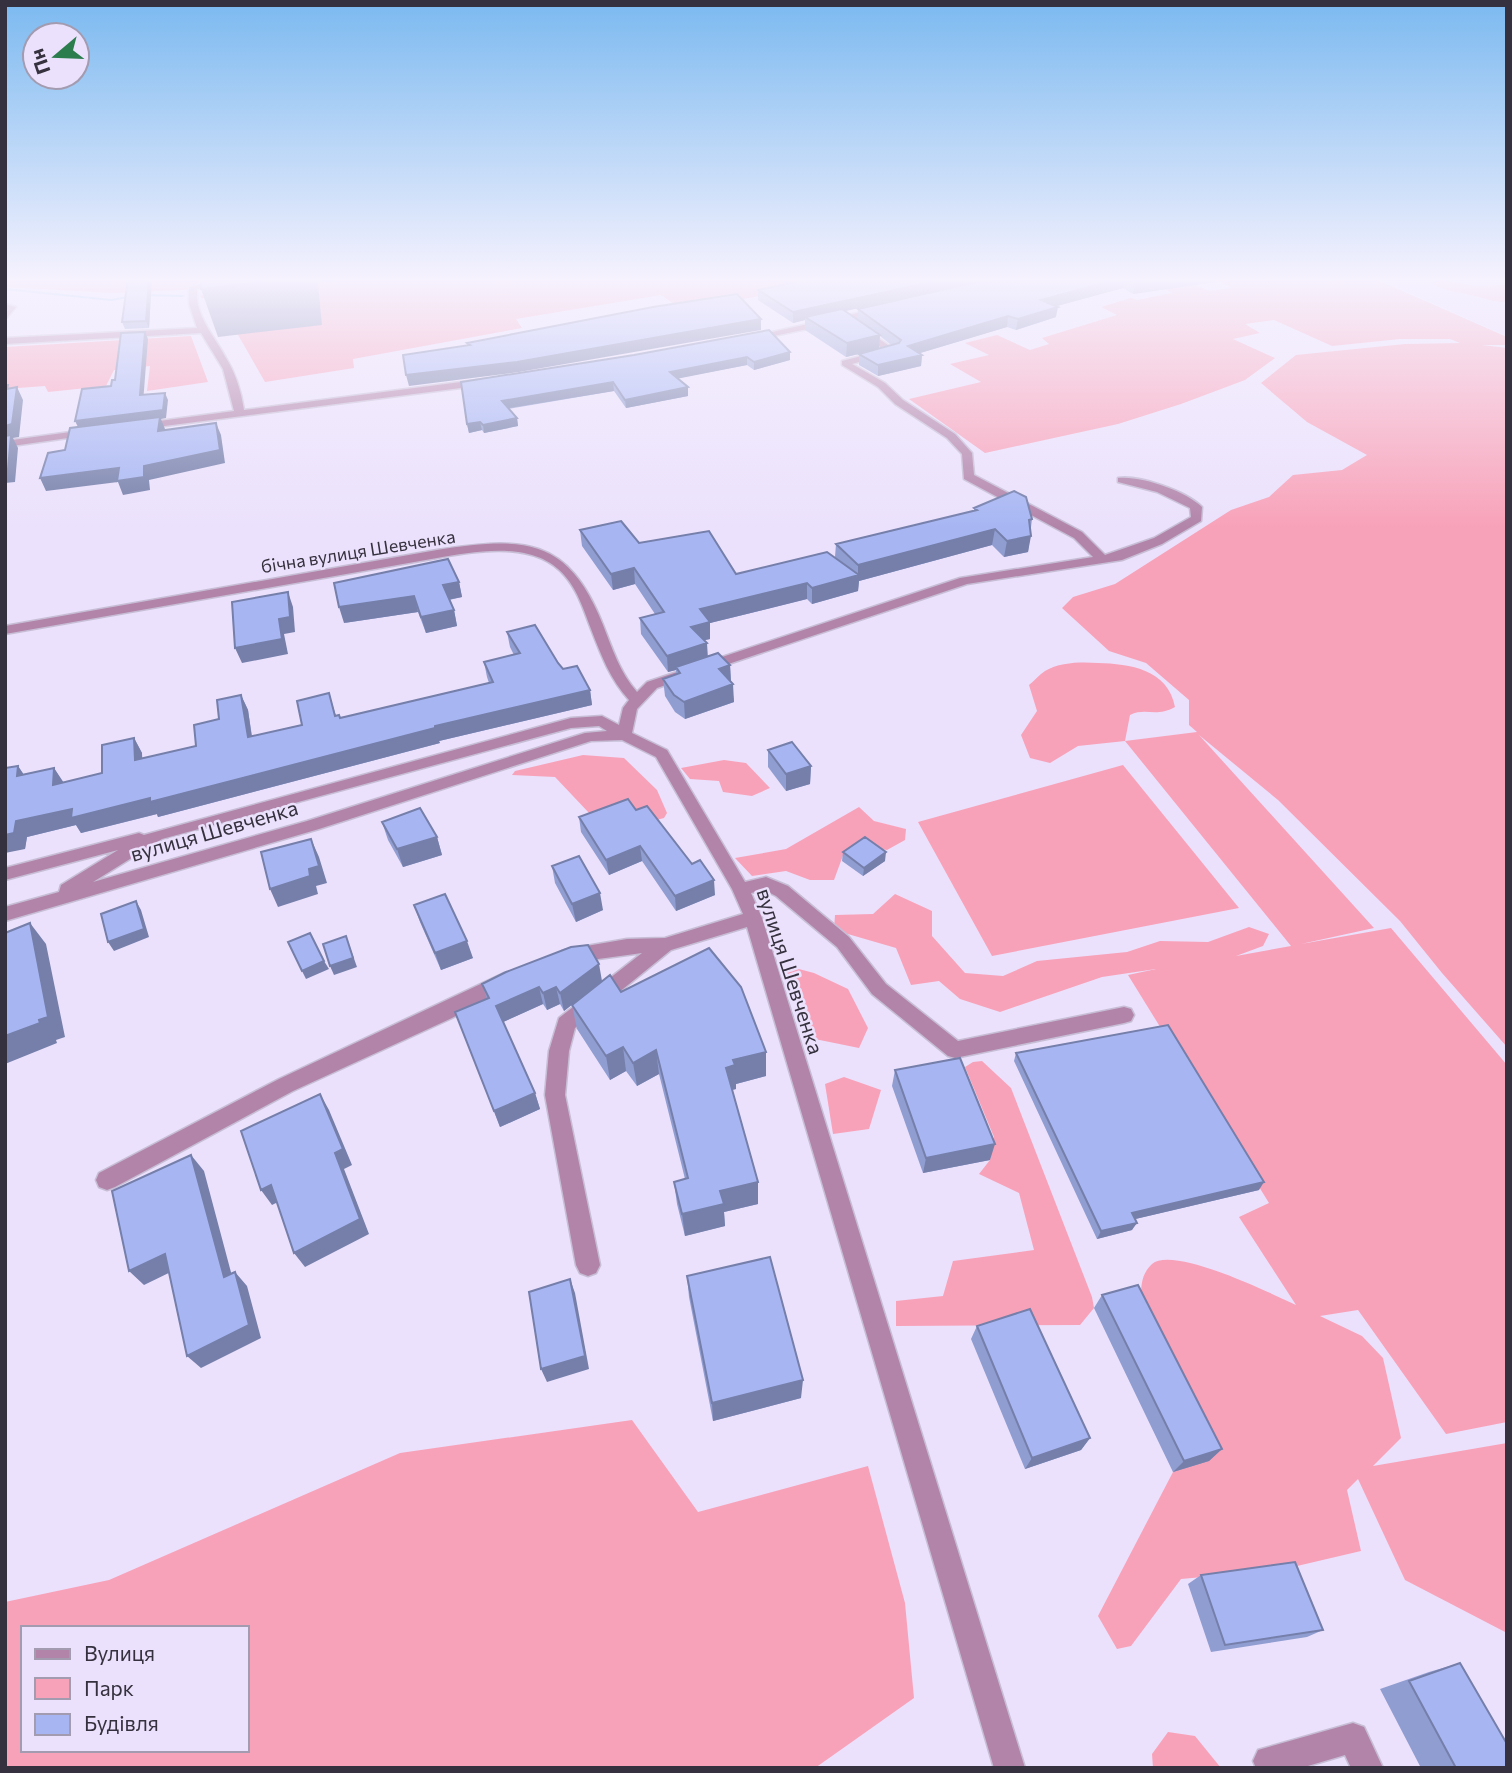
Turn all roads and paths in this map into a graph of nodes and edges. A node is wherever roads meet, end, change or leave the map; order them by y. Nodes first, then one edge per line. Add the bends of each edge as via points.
1 (224, 361) edge
2 (854, 361) edge
3 (492, 381) edge
4 (239, 413) junction
5 (133, 427) edge
6 (107, 430) edge
7 (5, 444) edge
8 (1122, 480) dead end
9 (1102, 559) junction
10 (5, 630) edge
11 (636, 699) junction
12 (624, 735) junction
13 (156, 835) junction
14 (5, 873) edge
15 (741, 888) junction
16 (46, 902) junction
17 (5, 914) edge
18 (753, 918) junction
19 (666, 945) junction
20 (551, 962) edge
21 (521, 973) edge
22 (1124, 1015) dead end
23 (107, 1180) dead end
24 (587, 1265) dead end
25 (1269, 1761) dead end
26 (1010, 1768) edge
27 (1368, 1768) edge

1 - 4 street
2 - 9 street via 845,363 951,436 967,453 968,477 1078,534
3 - 4 street
4 - 5 street
6 - 7 street
8 - 9 street via 1183,497 1196,507 1197,518 1158,541
9 - 11 street via 965,581 682,674 652,685
10 - 11 street, бічна вулиця Шевченка via 456,553 506,548 535,551 556,561 571,576 623,688
11 - 12 street
12 - 13 street via 602,721 571,723
12 - 15 street, вулиця Шевченка via 662,754
12 - 16 street, вулиця Шевченка via 590,736 313,825
13 - 14 street
13 - 16 street
15 - 18 street, вулиця Шевченка
15 - 22 street via 766,883 782,891 843,942 878,989 954,1051
16 - 17 street, вулиця Шевченка
18 - 19 street
18 - 26 street, вулиця Шевченка
19 - 20 street via 627,946
19 - 24 street via 566,1024 559,1051 555,1095
21 - 23 street via 286,1085
25 - 27 street via 1353,1738

